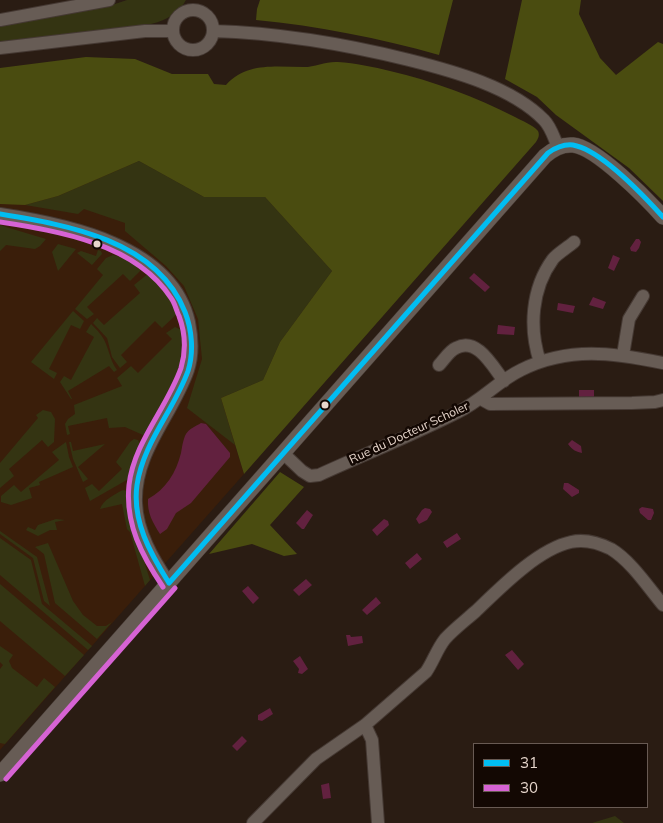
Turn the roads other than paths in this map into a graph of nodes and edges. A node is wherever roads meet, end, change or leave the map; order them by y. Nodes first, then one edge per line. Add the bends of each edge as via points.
1 (109, 0) edge
2 (193, 5) edge
3 (0, 20) edge
4 (173, 31) junction
5 (213, 31) junction
6 (0, 48) edge
7 (558, 147) junction
8 (0, 214) edge
9 (663, 217) edge
10 (574, 242) dead end
11 (643, 296) dead end
12 (623, 355) junction
13 (540, 362) junction
14 (663, 363) edge
15 (439, 365) dead end
16 (504, 381) junction
17 (481, 399) junction
18 (663, 400) edge
19 (283, 453) junction
20 (169, 583) junction
21 (663, 605) edge
22 (365, 725) junction
23 (0, 774) edge
24 (253, 823) edge
25 (378, 823) edge

1 - 3 street
2 - 4 street via 176,19
2 - 5 street via 208,16
4 - 5 street via 175,40 188,50 205,47
4 - 6 street via 145,31
5 - 7 street via 289,37 376,52 465,75 535,112 547,124
7 - 9 street via 579,146 601,160
7 - 19 street via 545,156
8 - 20 street via 72,229 114,243 158,270 181,299 192,341 188,369 143,459 136,503 147,545
10 - 13 street via 554,258 537,293 532,322
11 - 12 street via 629,320
12 - 13 street via 585,353
12 - 14 street
13 - 16 street
15 - 16 street via 454,348 472,346 480,350
16 - 17 street
17 - 18 street, Rue du Docteur Scholer via 490,404
17 - 19 street, Rue du Docteur Scholer via 319,475 310,476
19 - 20 street
20 - 23 street
21 - 22 street via 624,558 611,549 581,540 568,542 522,568 444,640 426,672
22 - 24 street via 316,759
22 - 25 street via 372,740

